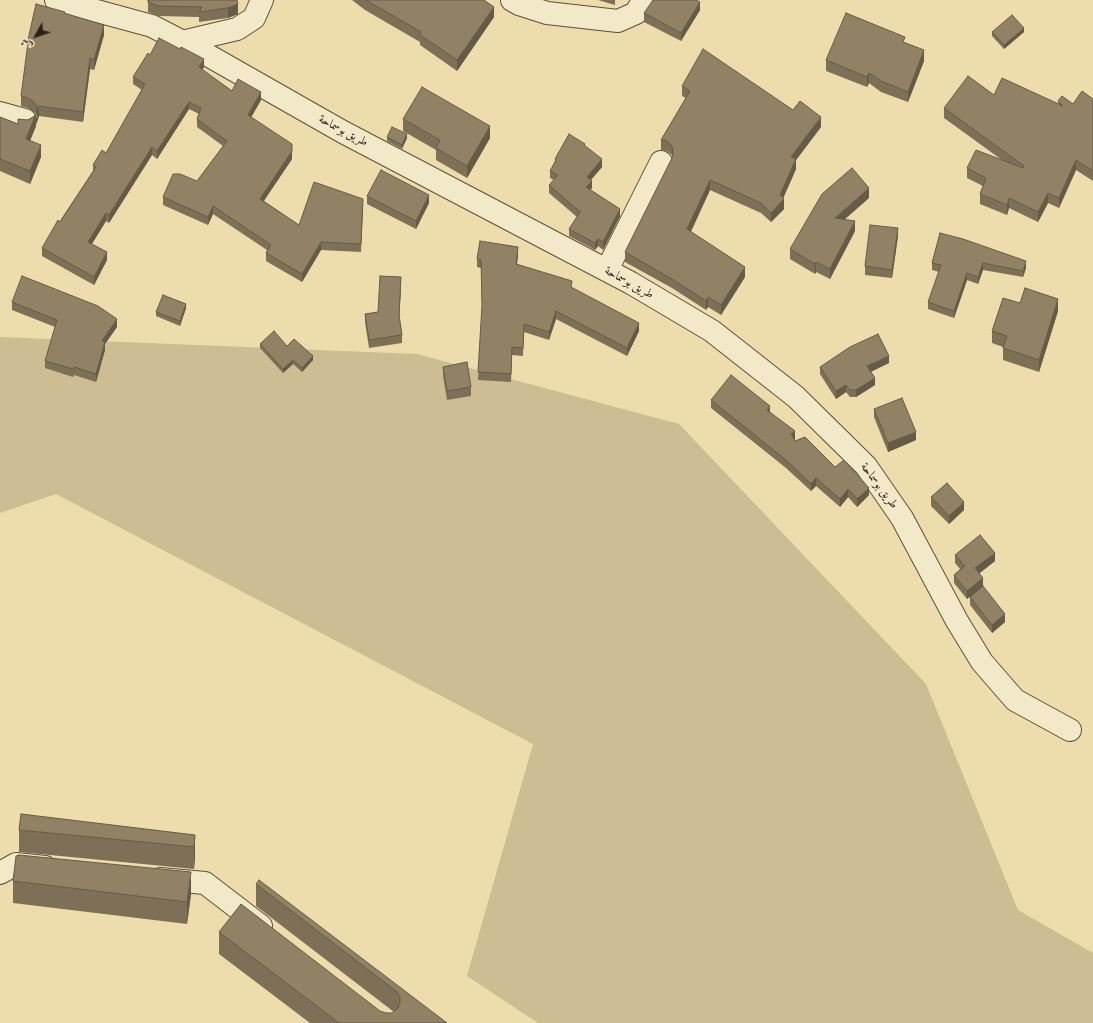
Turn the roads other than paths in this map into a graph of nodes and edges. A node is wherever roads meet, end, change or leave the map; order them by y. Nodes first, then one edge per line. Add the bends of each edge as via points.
1 (56, 0) edge
2 (262, 0) edge
3 (512, 0) edge
4 (643, 0) edge
5 (182, 42) junction
6 (0, 113) edge
7 (25, 120) edge
8 (661, 162) dead end
9 (607, 270) junction
10 (1070, 730) dead end
11 (63, 869) edge
12 (0, 873) edge
13 (142, 877) edge
14 (274, 936) edge

1 - 5 street, طريق بوسماحة via 152,26
2 - 5 street via 254,18 237,29
3 - 4 street via 547,13 618,21 636,13
5 - 9 street, طريق بوسماحة via 344,132
6 - 7 street
8 - 9 street
9 - 10 street, طريق بوسماحة via 712,331 796,397 866,466 902,518 982,662 1015,700
11 - 12 street via 16,864
13 - 14 street via 205,883

